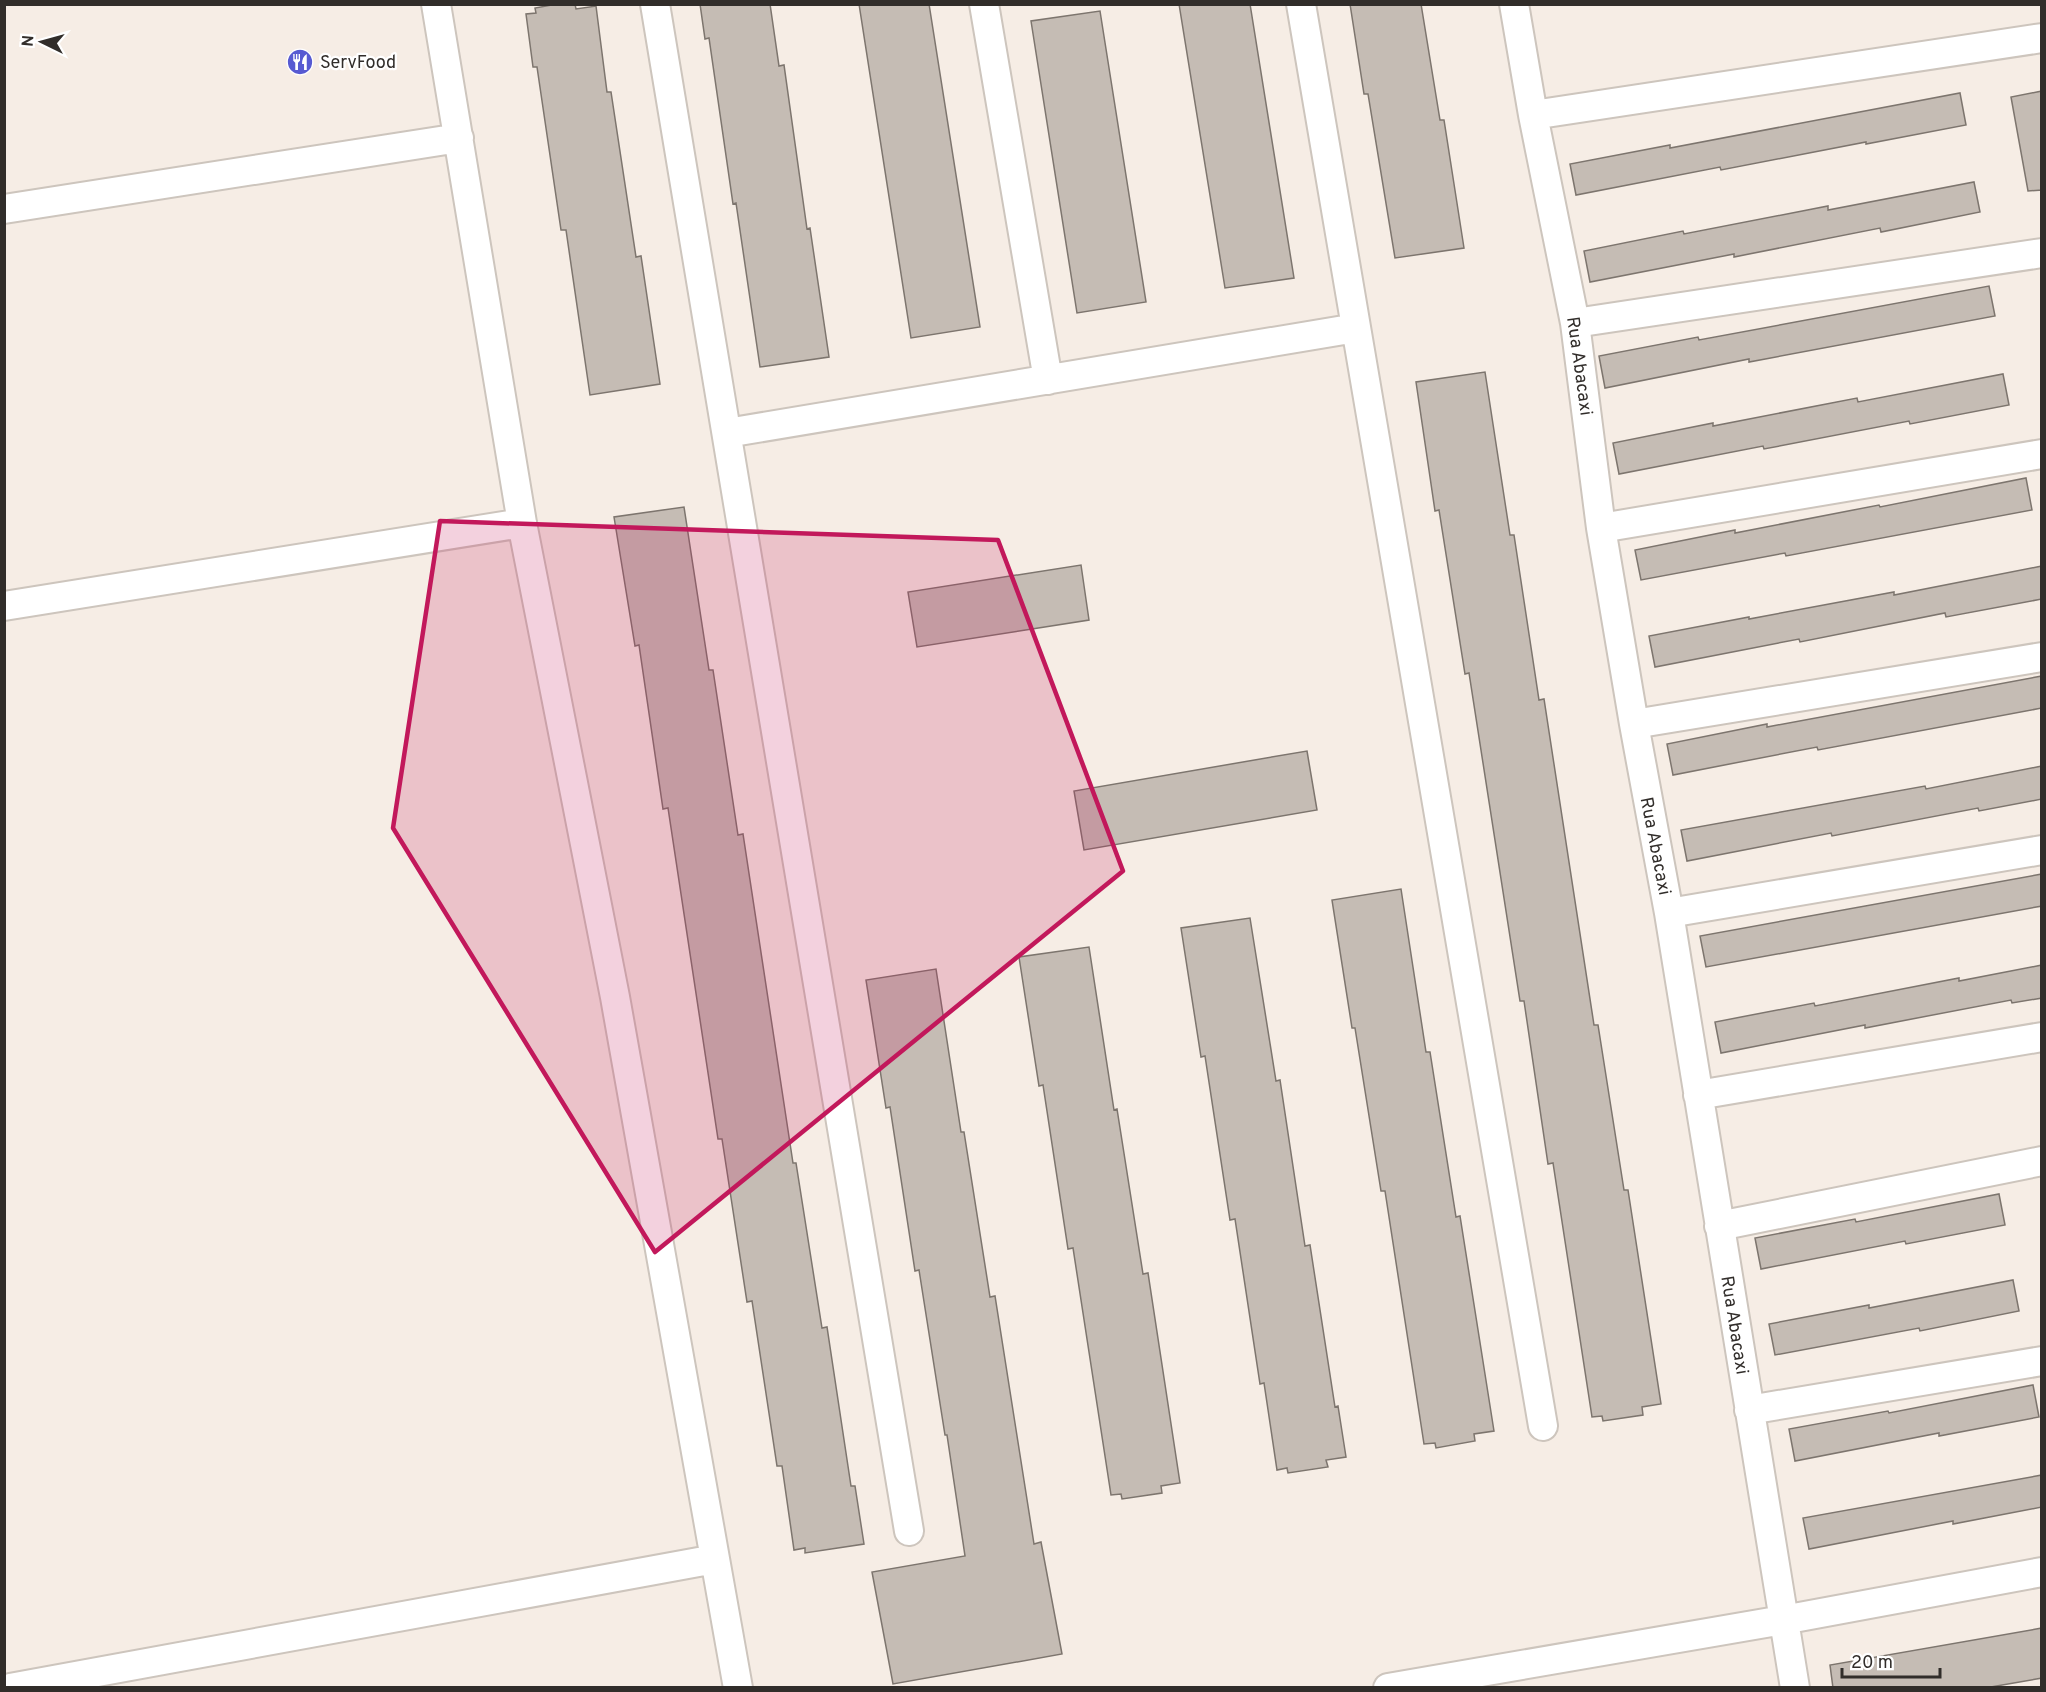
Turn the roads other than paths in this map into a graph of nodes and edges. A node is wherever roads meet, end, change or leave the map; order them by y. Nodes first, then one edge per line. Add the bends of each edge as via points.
1 (436, 4) edge
2 (655, 4) edge
3 (984, 4) edge
4 (1300, 4) edge
5 (1514, 4) edge
6 (2042, 38) edge
7 (1533, 115) junction
8 (459, 138) junction
9 (4, 209) edge
10 (2042, 253) edge
11 (1575, 323) junction
12 (1356, 328) junction
13 (1048, 380) junction
14 (727, 433) junction
15 (2042, 454) edge
16 (522, 523) junction
17 (1601, 528) junction
18 (4, 606) edge
19 (2042, 657) edge
20 (1634, 724) junction
21 (2042, 850) edge
22 (1669, 913) junction
23 (2042, 1037) edge
24 (1698, 1095) junction
25 (2042, 1161) edge
26 (1719, 1226) junction
27 (2042, 1361) edge
28 (1749, 1410) junction
29 (1543, 1426) dead end
30 (909, 1531) dead end
31 (715, 1559) junction
32 (2042, 1572) edge
33 (1783, 1620) junction
34 (10, 1688) edge
35 (738, 1688) edge
36 (1388, 1688) edge
37 (1795, 1688) edge

1 - 8 street
2 - 14 street
3 - 13 street
4 - 12 street
5 - 7 street, Rua Abacaxi
6 - 7 street
7 - 11 street, Rua Abacaxi
8 - 9 street
8 - 16 street
10 - 11 street
11 - 17 street, Rua Abacaxi
12 - 13 street
12 - 29 street
13 - 14 street
14 - 30 street
15 - 17 street
16 - 18 street
16 - 31 street via 615,997
17 - 20 street, Rua Abacaxi
19 - 20 street
20 - 22 street, Rua Abacaxi
21 - 22 street
22 - 24 street, Rua Abacaxi
23 - 24 street
24 - 26 street, Rua Abacaxi
25 - 26 street
26 - 28 street, Rua Abacaxi
27 - 28 street
28 - 33 street, Rua Abacaxi
31 - 34 street
31 - 35 street
32 - 33 street
33 - 36 street
33 - 37 street, Rua Abacaxi

